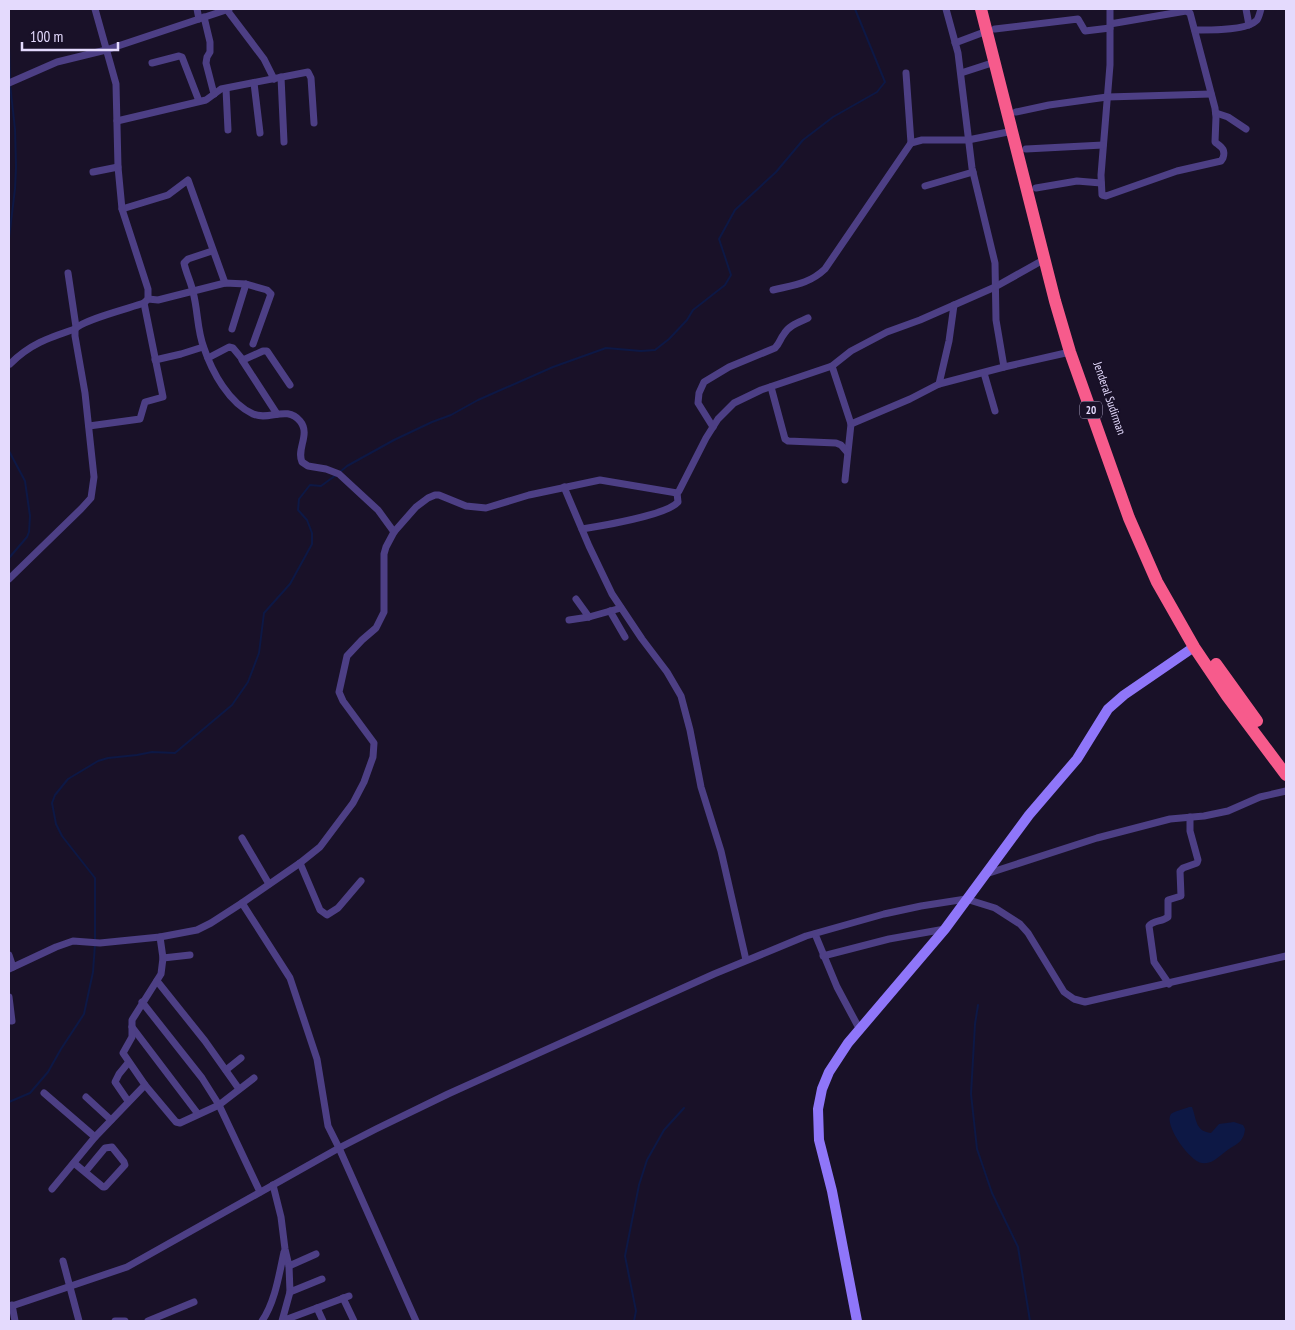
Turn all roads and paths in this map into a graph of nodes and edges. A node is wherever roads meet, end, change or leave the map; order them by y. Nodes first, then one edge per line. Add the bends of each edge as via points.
1 (95, 9) edge
2 (197, 9) edge
3 (228, 9) edge
4 (946, 9) edge
5 (981, 9) edge
6 (989, 9) edge
7 (1110, 9) edge
8 (1246, 9) edge
9 (1261, 9) edge
10 (1186, 10) edge
11 (201, 18) junction
12 (1249, 25) junction
13 (1110, 26) junction
14 (991, 30) junction
15 (1195, 30) junction
16 (955, 43) junction
17 (106, 50) junction
18 (995, 62) junction
19 (152, 63) dead end
20 (961, 72) junction
21 (906, 73) dead end
22 (282, 77) junction
23 (274, 79) junction
24 (9, 83) edge
25 (254, 83) junction
26 (226, 89) junction
27 (214, 94) junction
28 (1211, 94) junction
29 (1107, 97) junction
30 (199, 100) junction
31 (1016, 112) junction
32 (1216, 113) junction
33 (117, 121) junction
34 (314, 123) dead end
35 (1246, 129) dead end
36 (228, 130) dead end
37 (1013, 131) junction
38 (260, 133) dead end
39 (968, 140) junction
40 (284, 142) dead end
41 (911, 143) junction
42 (1103, 145) junction
43 (1026, 149) junction
44 (118, 167) junction
45 (93, 172) dead end
46 (973, 172) junction
47 (1101, 183) junction
48 (925, 186) dead end
49 (1036, 188) junction
50 (122, 208) junction
51 (212, 251) junction
52 (1044, 259) junction
53 (68, 273) dead end
54 (225, 283) junction
55 (246, 284) junction
56 (995, 287) junction
57 (773, 290) dead end
58 (193, 292) junction
59 (146, 301) junction
60 (954, 306) junction
61 (808, 318) dead end
62 (76, 328) junction
63 (232, 329) dead end
64 (254, 344) dead end
65 (203, 347) junction
66 (1070, 352) junction
67 (208, 358) junction
68 (156, 360) junction
69 (242, 360) junction
70 (10, 364) dead end
71 (832, 366) junction
72 (1004, 367) junction
73 (984, 373) junction
74 (939, 384) junction
75 (290, 385) dead end
76 (771, 387) junction
77 (995, 411) dead end
78 (277, 414) junction
79 (850, 424) junction
80 (89, 426) junction
81 (713, 427) junction
82 (847, 452) junction
83 (845, 480) dead end
84 (564, 487) junction
85 (677, 493) junction
86 (582, 529) junction
87 (394, 532) junction
88 (9, 579) edge
89 (576, 599) dead end
90 (621, 608) junction
91 (610, 611) junction
92 (589, 617) junction
93 (569, 620) dead end
94 (625, 637) dead end
95 (1194, 647) junction
96 (1286, 762) edge
97 (1286, 775) edge
98 (1286, 791) edge
99 (1190, 817) junction
100 (242, 838) dead end
101 (300, 863) junction
102 (985, 874) junction
103 (361, 881) dead end
104 (269, 884) junction
105 (966, 900) junction
106 (242, 903) junction
107 (945, 929) junction
108 (815, 934) junction
109 (160, 937) junction
110 (9, 955) edge
111 (190, 955) dead end
112 (823, 956) junction
113 (1286, 956) edge
114 (163, 958) junction
115 (746, 960) junction
116 (11, 968) edge
117 (157, 981) junction
118 (1169, 984) junction
119 (9, 997) edge
120 (142, 1002) junction
121 (12, 1020) dead end
122 (131, 1026) junction
123 (860, 1030) junction
124 (241, 1058) dead end
125 (128, 1063) junction
126 (226, 1070) junction
127 (254, 1078) dead end
128 (145, 1085) junction
129 (238, 1089) junction
130 (44, 1093) dead end
131 (86, 1097) dead end
132 (128, 1101) junction
133 (219, 1105) junction
134 (198, 1114) junction
135 (111, 1120) junction
136 (95, 1137) junction
137 (340, 1148) junction
138 (74, 1163) junction
139 (85, 1172) junction
140 (273, 1186) junction
141 (52, 1189) dead end
142 (260, 1192) junction
143 (285, 1249) junction
144 (316, 1254) dead end
145 (63, 1261) dead end
146 (289, 1266) junction
147 (322, 1279) dead end
148 (70, 1286) junction
149 (290, 1292) junction
150 (194, 1302) dead end
151 (10, 1306) edge
152 (317, 1308) junction
153 (290, 1320) edge
154 (15, 1321) edge
155 (79, 1321) edge
156 (115, 1321) edge
157 (125, 1321) edge
158 (148, 1321) edge
159 (262, 1321) edge
160 (282, 1321) edge
161 (323, 1321) edge
162 (354, 1321) edge
163 (416, 1321) edge
164 (857, 1321) edge

1 - 17 street
2 - 11 street
3 - 11 street
3 - 23 street via 264,59
4 - 16 street
5 - 14 highway, 20
6 - 14 highway, Jenderal Sudirman / 20
7 - 13 street
8 - 12 street
9 - 12 street via 1257,19
10 - 13 street
10 - 15 street via 1191,14
11 - 17 street
11 - 27 street via 210,42 206,63
12 - 15 street
13 - 14 street via 1085,31 1080,20 1076,19
13 - 29 street
14 - 16 street
14 - 18 highway, 20
14 - 31 highway, Jenderal Sudirman / 20
15 - 28 street
16 - 20 street
17 - 24 street via 56,62
17 - 33 street via 116,84
18 - 20 street
18 - 37 highway, 20
19 - 30 street via 182,57
20 - 39 street
21 - 41 street
22 - 23 street
22 - 34 street via 309,73
22 - 40 street
23 - 25 street
25 - 26 street
25 - 38 street
26 - 27 street
26 - 36 street
27 - 30 street
28 - 29 street
28 - 32 street
29 - 31 street
29 - 42 street
30 - 33 street
31 - 43 highway, Jenderal Sudirman / 20
32 - 35 street
32 - 47 street via 1216,142 1224,151 1221,161 1177,171 1106,196 1102,194
33 - 44 street
37 - 39 street
37 - 52 highway, 20
39 - 41 street
39 - 46 street
41 - 57 street via 825,269 808,282
42 - 43 street
42 - 47 street
43 - 49 highway, Jenderal Sudirman / 20
44 - 45 street
44 - 50 street
46 - 48 street
46 - 56 street via 995,263
47 - 49 street via 1077,181
49 - 96 highway, Jenderal Sudirman / 20 via 1078,350 1136,516 1168,586 1201,643
50 - 51 street via 168,195 188,180
50 - 59 street via 148,289
51 - 54 street
51 - 58 street via 184,263
52 - 56 street
52 - 66 highway, 20
53 - 62 street
54 - 55 street
54 - 58 street
55 - 63 street
55 - 64 street via 271,294
56 - 60 street
56 - 72 street via 996,320
58 - 59 street
58 - 65 street
59 - 62 street
59 - 68 street
60 - 71 street via 887,332 851,351
60 - 74 street
61 - 81 street via 784,332 775,348 704,382 698,403
62 - 70 street via 39,342
62 - 80 street
65 - 67 street
65 - 68 street
66 - 72 street
66 - 95 highway, 20 via 1140,545
67 - 69 street via 229,347
67 - 78 street via 224,388 244,408 256,415
68 - 80 street via 163,396 145,402 140,418
69 - 75 street via 267,351
69 - 78 street
71 - 76 street
71 - 79 street
72 - 73 street
73 - 74 street
73 - 77 street
74 - 79 street via 910,400
76 - 81 street via 734,403
76 - 82 street via 784,439 836,443
78 - 87 street via 289,414 302,424 300,459 304,464 337,473 378,510
79 - 82 street
80 - 88 street via 94,477 91,498
81 - 85 street
82 - 83 street
84 - 85 street via 600,480
84 - 86 street
84 - 87 street via 486,508 472,508 439,495 431,496
85 - 86 street via 675,506
86 - 90 street
87 - 101 street via 385,550 384,612 373,632 349,652 339,692 374,743 373,757 353,803 324,842
89 - 92 street
90 - 91 street
90 - 115 street via 681,696 700,787 721,851
91 - 92 street
91 - 94 street
92 - 93 street
95 - 97 highway, 20
95 - 102 street via 1108,709 1077,760 1029,815
98 - 99 street via 1260,797 1228,811
99 - 102 street via 1097,838
99 - 118 street via 1197,863 1180,871 1181,896 1168,900 1168,918 1152,922 1149,926 1154,962
100 - 104 street
101 - 103 street via 320,910 327,915 338,908
101 - 104 street
102 - 105 street
104 - 106 street
105 - 107 street
105 - 108 street via 884,914
105 - 118 street via 996,908 1020,924 1035,941 1061,989 1074,999 1085,1002
106 - 109 street via 197,930
106 - 137 street via 290,978 317,1059 328,1126
107 - 112 street
107 - 123 street
108 - 112 street
108 - 115 street
109 - 114 street
109 - 116 street via 88,944 73,941
110 - 116 street
111 - 114 street
112 - 123 street
113 - 118 street
114 - 117 street via 163,969
115 - 137 street via 448,1094
117 - 120 street
117 - 126 street
119 - 121 street
120 - 122 street
120 - 133 street via 202,1078
122 - 125 street via 132,1037 123,1053
122 - 134 street
123 - 164 street via 829,1072 818,1114 819,1140
124 - 126 street
125 - 128 street
125 - 132 street via 114,1082
126 - 129 street
127 - 129 street
128 - 132 street
128 - 134 street via 176,1122
129 - 133 street
130 - 136 street
131 - 135 street
132 - 135 street
133 - 134 street
133 - 142 street
135 - 136 street
136 - 138 street
137 - 140 street
137 - 163 street
138 - 139 street
138 - 141 street
139 - 139 street via 105,1187 124,1162 109,1147
140 - 142 street
140 - 143 street
142 - 148 street via 127,1268
143 - 146 street
143 - 159 street via 278,1280
144 - 146 street
145 - 148 street
146 - 149 street
147 - 149 street
148 - 151 street
148 - 155 street
149 - 160 street
150 - 158 street
151 - 154 street
152 - 153 street
152 - 161 street
152 - 162 street via 346,1297
153 - 160 street
156 - 157 street

